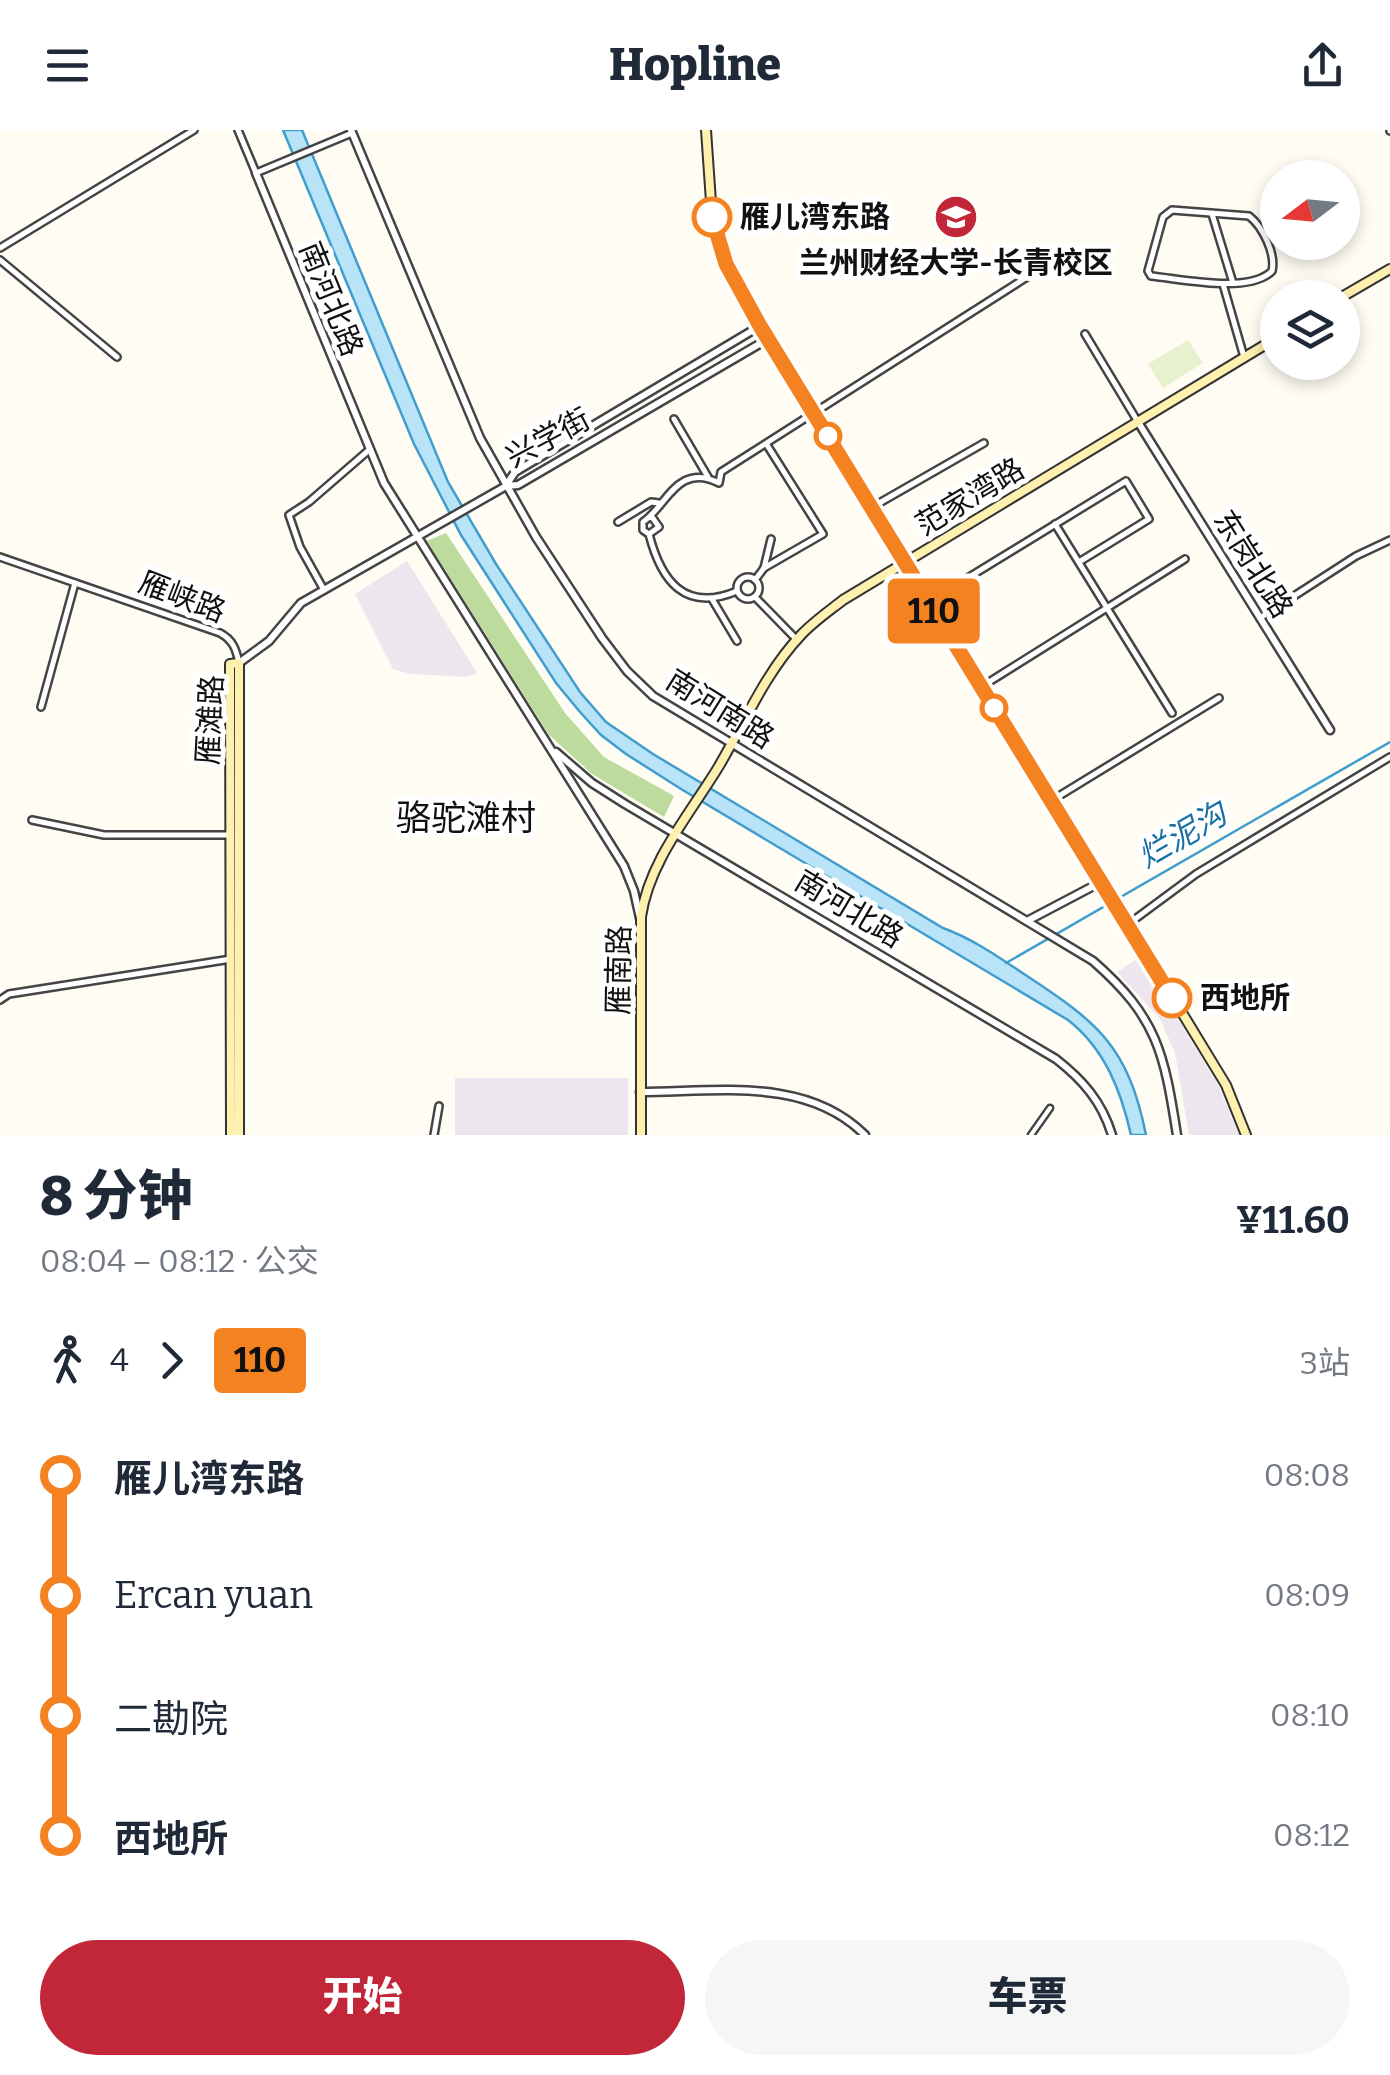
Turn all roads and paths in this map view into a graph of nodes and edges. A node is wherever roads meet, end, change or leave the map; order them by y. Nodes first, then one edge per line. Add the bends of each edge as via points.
1 (194, 130) edge
2 (238, 130) edge
3 (706, 130) edge
4 (352, 132) edge
5 (256, 173) junction
6 (1212, 213) junction
7 (0, 248) edge
8 (0, 260) edge
9 (1390, 269) edge
10 (1038, 270) dead end
11 (1233, 283) junction
12 (1223, 284) junction
13 (1360, 286) edge
14 (760, 326) junction
15 (1086, 334) dead end
16 (768, 339) junction
17 (1260, 348) edge
18 (117, 357) dead end
19 (1244, 358) junction
20 (814, 412) junction
21 (674, 420) dead end
22 (1138, 422) junction
23 (984, 443) dead end
24 (767, 445) junction
25 (369, 450) junction
26 (708, 477) junction
27 (506, 486) junction
28 (659, 503) junction
29 (872, 508) junction
30 (652, 517) junction
31 (618, 522) dead end
32 (1055, 524) junction
33 (650, 534) junction
34 (416, 538) junction
35 (771, 538) dead end
36 (1390, 540) edge
37 (0, 557) edge
38 (1185, 559) dead end
39 (905, 562) junction
40 (1079, 562) junction
41 (764, 568) junction
42 (755, 580) junction
43 (75, 583) junction
44 (324, 590) junction
45 (738, 592) junction
46 (755, 597) junction
47 (712, 599) junction
48 (929, 602) junction
49 (1107, 608) junction
50 (1260, 618) junction
51 (797, 640) junction
52 (737, 641) dead end
53 (239, 662) junction
54 (981, 687) junction
55 (1220, 698) dead end
56 (40, 707) dead end
57 (1172, 713) dead end
58 (1330, 730) dead end
59 (544, 738) junction
60 (732, 744) junction
61 (1390, 757) edge
62 (720, 765) joint
63 (1051, 800) junction
64 (32, 820) dead end
65 (678, 833) junction
66 (230, 835) junction
67 (1102, 884) junction
68 (1028, 923) junction
69 (641, 924) junction
70 (1127, 925) junction
71 (231, 959) junction
72 (0, 1000) edge
73 (640, 1092) junction
74 (439, 1106) dead end
75 (1050, 1108) dead end
76 (235, 1135) edge
77 (434, 1135) edge
78 (642, 1135) edge
79 (865, 1135) edge
80 (1031, 1135) edge
81 (1112, 1135) edge
82 (1178, 1135) edge
83 (1246, 1135) edge

1 - 7 street
2 - 5 street, 南河北路
3 - 14 main road via 717,242
4 - 5 street
4 - 27 street, 南河南路
5 - 25 street, 南河北路
6 - 11 street
6 - 11 street via 1254,219 1273,257 1266,277
6 - 12 street via 1165,214 1148,272
8 - 18 street
9 - 13 main road
10 - 20 street
11 - 12 street
12 - 19 street
14 - 16 main road
14 - 27 street, 兴学街 via 515,472
15 - 22 street
16 - 20 main road
16 - 27 street, 兴学街
17 - 19 main road, 范家湾路
19 - 22 main road, 范家湾路
20 - 24 street
20 - 29 main road
21 - 26 street
22 - 39 main road, 范家湾路
22 - 50 street, 东岗北路
23 - 29 street
24 - 26 street via 721,472 719,482
24 - 41 street via 824,534
25 - 34 street, 南河北路
25 - 44 street via 288,515
26 - 28 street via 678,484
27 - 34 street, 雁峡路
27 - 60 street, 南河南路 via 627,672 652,696
28 - 30 street
28 - 31 street
29 - 39 main road
30 - 33 street via 659,527
30 - 33 street via 642,524
32 - 40 street
32 - 40 street via 1126,481 1149,519
32 - 48 street
33 - 47 street via 670,585
34 - 44 street, 雁峡路
34 - 59 street, 南河北路
35 - 41 street
36 - 50 street
37 - 43 street, 雁峡路
38 - 49 street
39 - 48 main road
39 - 51 main road, 范家湾路 via 843,600
40 - 49 street
41 - 42 street
42 - 45 street via 741,580
42 - 46 street
43 - 53 street, 雁峡路 via 220,633
43 - 56 street
44 - 53 street, 雁峡路
45 - 46 street
45 - 47 street
46 - 51 street
47 - 52 street
48 - 54 main road
49 - 54 street
49 - 57 street
50 - 58 street, 东岗北路
51 - 60 main road, 范家湾路 via 764,683
53 - 66 main road, 雁滩路 via 230,664
53 - 76 main road, 雁滩路
54 - 63 main road
55 - 63 street
59 - 65 street, 南河北路 via 592,783
59 - 69 street, 南河北路 via 624,866
60 - 62 main road, 范家湾路
60 - 68 street, 南河南路
61 - 70 street via 1196,874
62 - 65 main road, 雁南路
63 - 67 main road
64 - 66 street via 104,835
65 - 69 main road, 雁南路 via 650,878
65 - 81 street, 南河北路 via 1056,1059 1095,1098
66 - 71 main road, 雁滩路
67 - 68 street
67 - 70 main road
68 - 82 street, 南河南路 via 1093,962 1140,1008 1166,1068
69 - 73 main road, 雁南路
70 - 83 main road via 1226,1086
71 - 72 street
71 - 76 main road, 雁滩路
73 - 78 main road, 雁南路
73 - 79 street via 770,1091 820,1104
74 - 77 street
75 - 80 street

